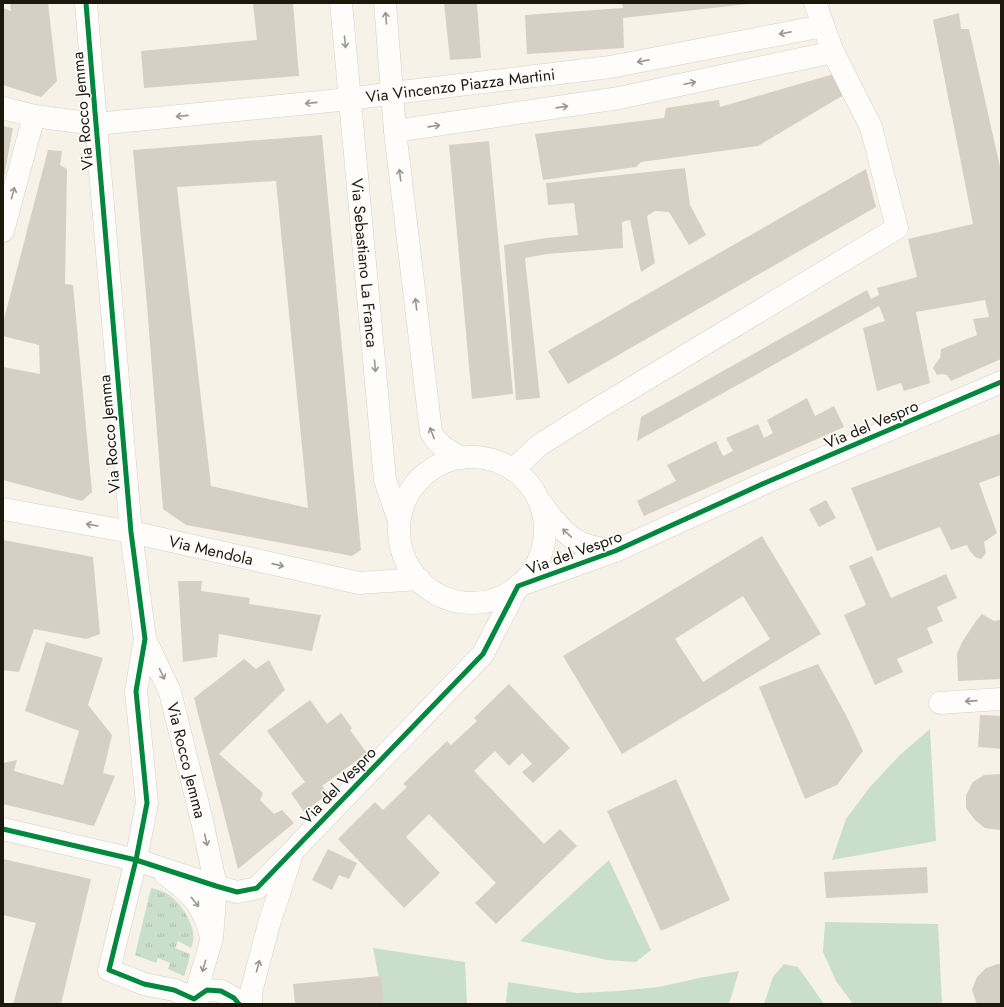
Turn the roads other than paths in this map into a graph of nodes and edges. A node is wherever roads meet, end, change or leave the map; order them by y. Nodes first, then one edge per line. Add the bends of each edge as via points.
1 (86, 3) edge
2 (342, 3) edge
3 (385, 3) edge
4 (815, 3) edge
5 (823, 26) junction
6 (833, 52) junction
7 (393, 93) junction
8 (350, 99) junction
9 (3, 108) edge
10 (34, 116) junction
11 (96, 124) junction
12 (395, 131) junction
13 (3, 231) edge
14 (1001, 382) edge
15 (461, 458) junction
16 (513, 470) junction
17 (538, 499) junction
18 (3, 509) edge
19 (399, 521) junction
20 (131, 532) junction
21 (616, 551) junction
22 (419, 579) junction
23 (518, 586) junction
24 (145, 639) junction
25 (1001, 699) edge
26 (940, 703) dead end
27 (3, 829) edge
28 (294, 849) junction
29 (146, 864) junction
30 (216, 886) junction
31 (212, 938) junction
32 (193, 1002) edge
33 (238, 1004) edge
34 (252, 1004) edge

1 - 11 street, Via Rocco Jemma
2 -> 8 street, Via Sebastiano La Franca
7 -> 3 street
4 - 5 street
5 - 6 street
5 -> 7 street, Via Vincenzo Piazza Martini via 610,67
12 -> 6 street, Via Vincenzo Piazza Martini via 619,98
6 - 16 street via 871,127 897,228 580,419 538,446
7 - 8 street, Via Vincenzo Piazza Martini
7 - 12 street
8 -> 11 street, Via Vincenzo Piazza Martini
8 -> 19 street, Via Sebastiano La Franca via 385,480
9 - 10 street, Via Vincenzo Piazza Martini
10 - 11 street, Via Vincenzo Piazza Martini
13 -> 10 street
11 - 20 street, Via Rocco Jemma
15 -> 12 street via 442,446 431,432
14 - 21 street, Via del Vespro
15 - 16 street via 488,459
15 - 19 street via 445,462 419,479 410,491
16 - 17 street via 523,478
21 -> 17 street via 581,543 553,518
17 - 23 street via 544,522 543,546 534,568
20 -> 18 street, Via Mendola
19 - 22 street via 401,546 405,558
20 -> 22 street, Via Mendola via 359,583
20 - 24 street, Via Rocco Jemma
21 - 23 street, Via del Vespro
22 - 23 street via 429,589 441,595 467,602 494,599
23 - 28 street, Via del Vespro via 484,654
24 - 29 street, Via Rocco Jemma via 136,692 147,803
24 -> 30 street, Via Rocco Jemma via 170,692
25 -> 26 street
27 - 29 street, Via del Vespro
28 - 30 street, Via del Vespro via 258,888 237,892
34 -> 28 street via 251,992 269,924
29 - 30 street, Via del Vespro
29 -> 31 street via 181,886 197,903
29 - 32 street, Via Rocco Jemma via 109,970 144,984 174,990
30 - 31 street
31 -> 32 street
32 - 33 street via 207,990 221,991 234,998

